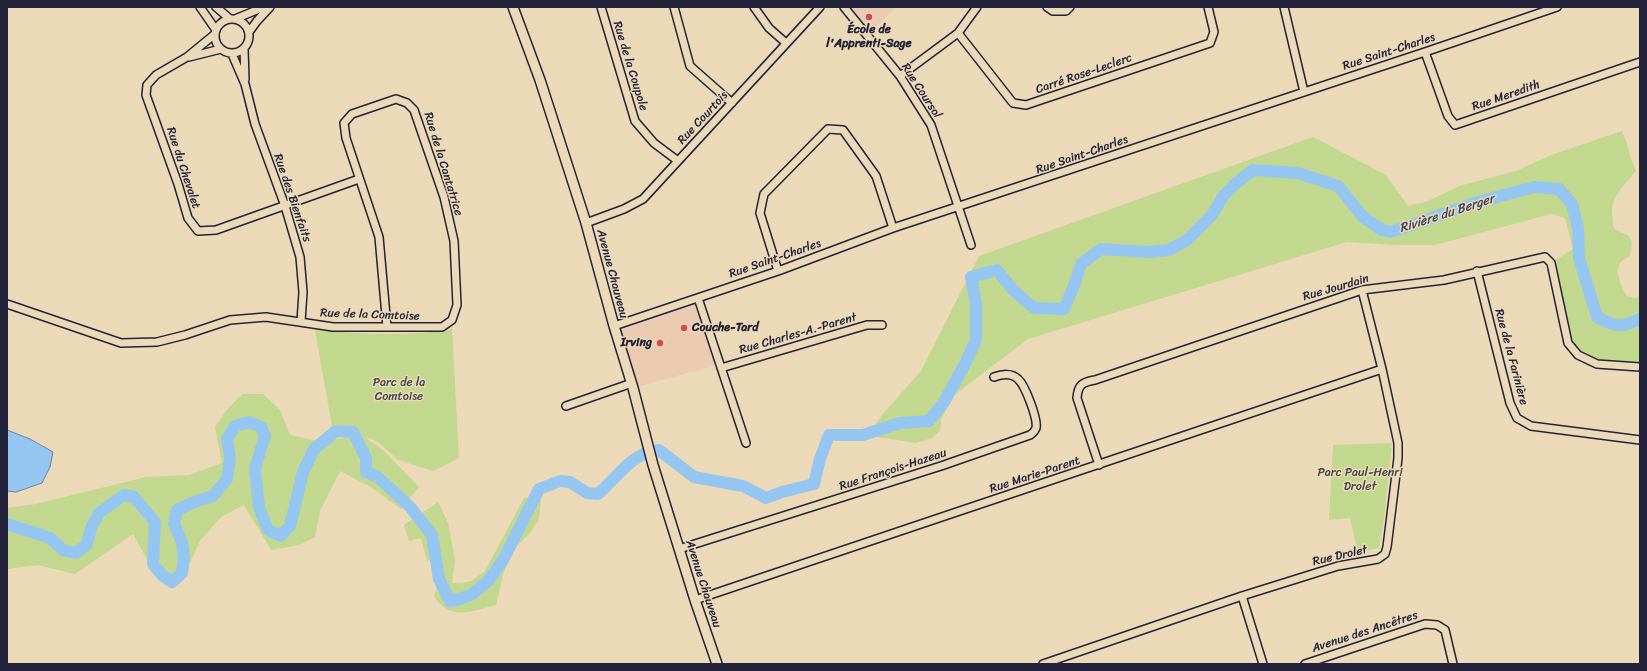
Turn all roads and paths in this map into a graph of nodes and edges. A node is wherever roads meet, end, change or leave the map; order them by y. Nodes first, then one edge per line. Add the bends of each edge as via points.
1 (200, 7) edge
2 (216, 7) edge
3 (264, 7) edge
4 (270, 7) edge
5 (513, 7) edge
6 (601, 7) edge
7 (674, 7) edge
8 (754, 7) edge
9 (820, 7) edge
10 (844, 7) edge
11 (977, 7) edge
12 (1047, 7) edge
13 (1070, 7) edge
14 (1208, 7) edge
15 (1284, 7) edge
16 (1557, 7) edge
17 (1549, 8) edge
18 (233, 19) junction
19 (216, 32) junction
20 (249, 32) junction
21 (958, 33) junction
22 (786, 43) junction
23 (244, 49) junction
24 (221, 50) junction
25 (1425, 52) junction
26 (232, 54) junction
27 (187, 57) junction
28 (1640, 62) edge
29 (900, 76) junction
30 (245, 84) junction
31 (1304, 92) junction
32 (732, 103) junction
33 (678, 161) junction
34 (359, 179) junction
35 (285, 206) junction
36 (958, 208) junction
37 (586, 223) junction
38 (893, 228) junction
39 (971, 245) dead end
40 (778, 271) junction
41 (1477, 271) junction
42 (1362, 290) junction
43 (698, 298) junction
44 (7, 304) edge
45 (452, 320) joint
46 (301, 322) junction
47 (882, 325) dead end
48 (614, 326) junction
49 (387, 327) junction
50 (1640, 367) edge
51 (722, 368) junction
52 (1382, 369) junction
53 (994, 376) dead end
54 (632, 383) junction
55 (566, 406) dead end
56 (1640, 440) edge
57 (746, 444) dead end
58 (1098, 465) junction
59 (679, 549) junction
60 (1242, 596) junction
61 (695, 600) junction
62 (717, 664) edge
63 (1043, 664) edge
64 (1263, 664) edge
65 (1305, 664) edge
66 (1453, 664) edge

1 - 19 street
2 - 18 street
3 - 18 street
4 - 20 street
5 - 37 main road, Avenue Chauveau via 540,80
6 - 33 street, Rue de la Coupole via 635,121 654,143
7 - 32 street via 690,66
8 - 22 street via 769,28
9 - 22 street, Rue Courtois
10 - 29 street, Rue Coursol
11 - 21 street
12 - 13 street via 1053,11 1066,11
14 - 21 street, Carré Rose-Leclerc via 1214,32 1210,43 1026,105 1013,103
15 - 31 street
16 - 17 street, Rue Saint-Charles
17 - 25 street, Rue Saint-Charles
18 - 19 street via 222,22
18 - 20 street via 244,24
19 - 24 street via 217,45
19 - 27 street, Rue du Chevalet
20 - 23 street via 249,42
21 - 29 street
22 - 32 street, Rue Courtois
23 - 26 street
23 - 30 street, Rue des Bienfaits
24 - 26 street
24 - 27 street, Rue du Chevalet
25 - 28 street, Rue Meredith via 1448,116 1456,125
25 - 31 street, Rue Saint-Charles
26 - 30 street, Rue des Bienfaits
27 - 35 street, Rue du Chevalet via 154,77 147,84 146,95 188,218 198,231 216,230
29 - 36 street, Rue Coursol via 931,126
30 - 35 street, Rue des Bienfaits via 255,124
31 - 36 street, Rue Saint-Charles
32 - 33 street, Rue Courtois
33 - 37 street, Rue Courtois via 644,199
34 - 35 street, Rue du Chevalet
34 - 45 street, Rue de la Cantatrice via 344,123 352,114 396,99 407,103 414,110 437,176 454,241 457,306
34 - 49 street, Rue de la Cantatrice via 378,236
35 - 46 street, Rue des Bienfaits via 300,257 303,292
36 - 38 street, Rue Saint-Charles
36 - 39 street, Rue Coursol
37 - 48 main road, Avenue Chauveau
38 - 40 street, Rue Saint-Charles
38 - 40 street via 876,176 843,130 828,130 764,194 760,213
40 - 43 street, Rue Saint-Charles
41 - 42 street, Rue Jourdain via 1444,280
41 - 50 street, Rue Jourdain via 1545,257 1551,263 1568,343 1578,354 1597,364
41 - 56 street, Rue de la Farinière via 1510,403 1517,418 1532,426
42 - 52 street, Rue Drolet
42 - 58 street, Rue Jourdain via 1086,381 1080,385 1077,398
43 - 48 street, Rue Saint-Charles
43 - 51 street
44 - 46 street, Rue de la Comtoise via 120,343 157,342 230,320 266,317
45 - 49 street, Rue de la Comtoise via 442,327
46 - 49 street, Rue de la Comtoise via 333,327
47 - 51 street, Rue Charles-A.-Parent via 867,325
48 - 54 main road, Avenue Chauveau
51 - 57 street
52 - 58 street, Rue Marie-Parent
52 - 60 street, Rue Drolet via 1398,442 1385,554 1378,559 1338,566
53 - 59 street, Rue François-Hazeau via 1012,375 1024,386 1036,420 1036,427 1030,435
54 - 55 street
54 - 59 main road, Avenue Chauveau via 653,465
58 - 61 street, Rue Marie-Parent
59 - 61 main road, Avenue Chauveau
60 - 63 street, Rue Drolet
60 - 64 street
61 - 62 main road, Avenue Chauveau
65 - 66 street, Avenue des Ancêtres via 1425,624 1437,625 1445,630

